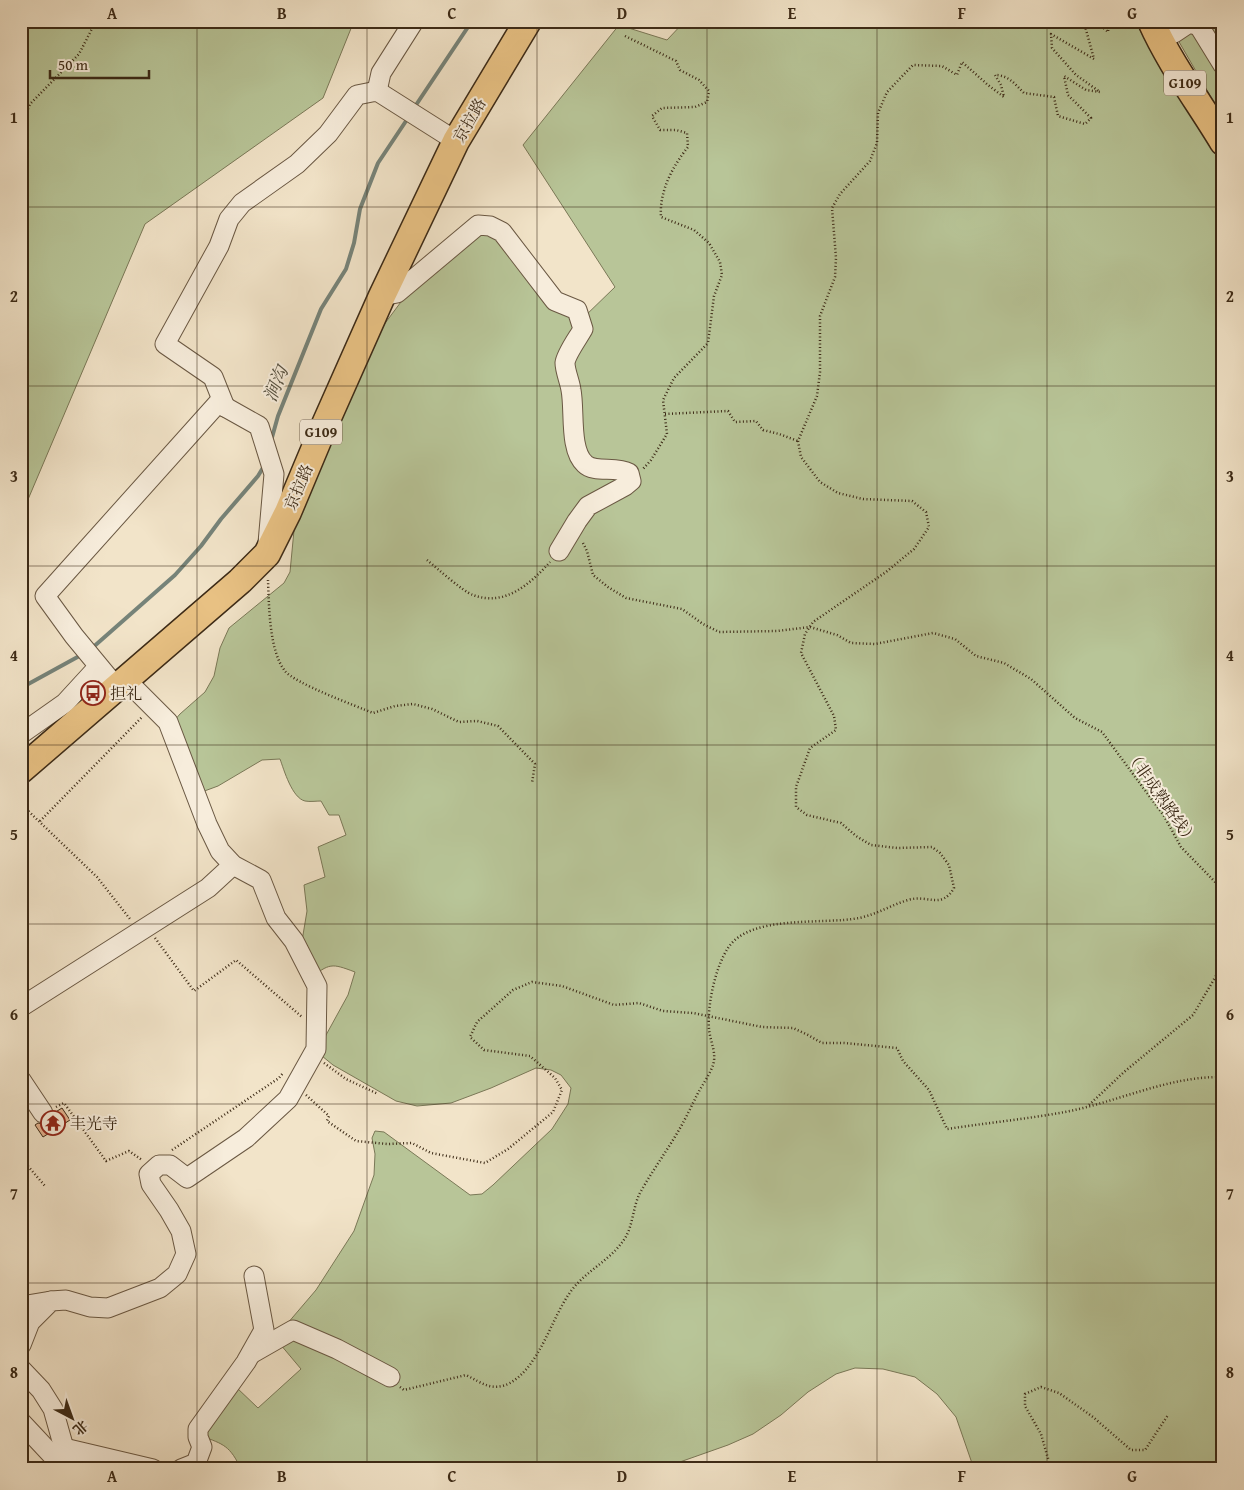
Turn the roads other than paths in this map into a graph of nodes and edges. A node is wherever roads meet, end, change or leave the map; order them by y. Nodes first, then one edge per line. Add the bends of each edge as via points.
1 (414, 21) edge
2 (528, 21) edge
3 (1151, 21) edge
4 (1174, 33) dead end
5 (1223, 65) edge
6 (377, 91) junction
7 (456, 141) junction
8 (1223, 142) edge
9 (382, 296) junction
10 (225, 407) junction
11 (559, 551) road end
12 (267, 554) junction
13 (98, 667) junction
14 (121, 684) junction
15 (21, 734) edge
16 (21, 770) edge
17 (233, 865) junction
18 (21, 1007) edge
19 (21, 1080) edge
20 (43, 1113) road end
21 (254, 1276) dead end
22 (51, 1301) junction
23 (21, 1306) edge
24 (21, 1345) edge
25 (250, 1354) junction
26 (21, 1369) edge
27 (390, 1377) road end
28 (21, 1422) edge
29 (64, 1448) junction
30 (65, 1469) edge
31 (76, 1469) edge
32 (153, 1469) edge
33 (181, 1469) edge

1 - 6 street via 381,73
2 - 7 highway, 京拉路 / G109
3 - 8 highway, G109 via 1195,100
4 - 5 street via 1189,23 1199,26
6 - 7 street
6 - 10 street via 357,95 328,134 298,164 242,203 229,219 219,246 165,344 213,376
7 - 9 highway, 京拉路 / G109
9 - 11 street via 397,293 478,224 502,232 555,301 577,310 583,329 565,364 572,392 575,443 586,466 622,469 629,473 632,481 588,506
9 - 12 highway, 京拉路 / G109
10 - 12 street via 259,426 274,474
10 - 13 street via 218,403 45,596
12 - 14 highway, 京拉路 / G109
13 - 14 street
13 - 15 street via 65,703
14 - 16 highway, 京拉路 / G109
14 - 17 street via 168,722 207,824 220,851
17 - 18 street via 208,888
17 - 22 street via 261,880 276,918 294,941 317,986 316,1050 290,1079 288,1099 246,1138 187,1178 170,1164 149,1174 151,1184 180,1231 186,1254 177,1274 160,1288 108,1308 66,1300
19 - 20 street
21 - 25 street via 264,1330
22 - 23 street
22 - 24 street via 30,1322
25 - 27 street via 293,1330
25 - 33 street via 198,1429 202,1447 196,1463
26 - 29 street via 53,1409
28 - 30 street
29 - 31 street
29 - 32 street

